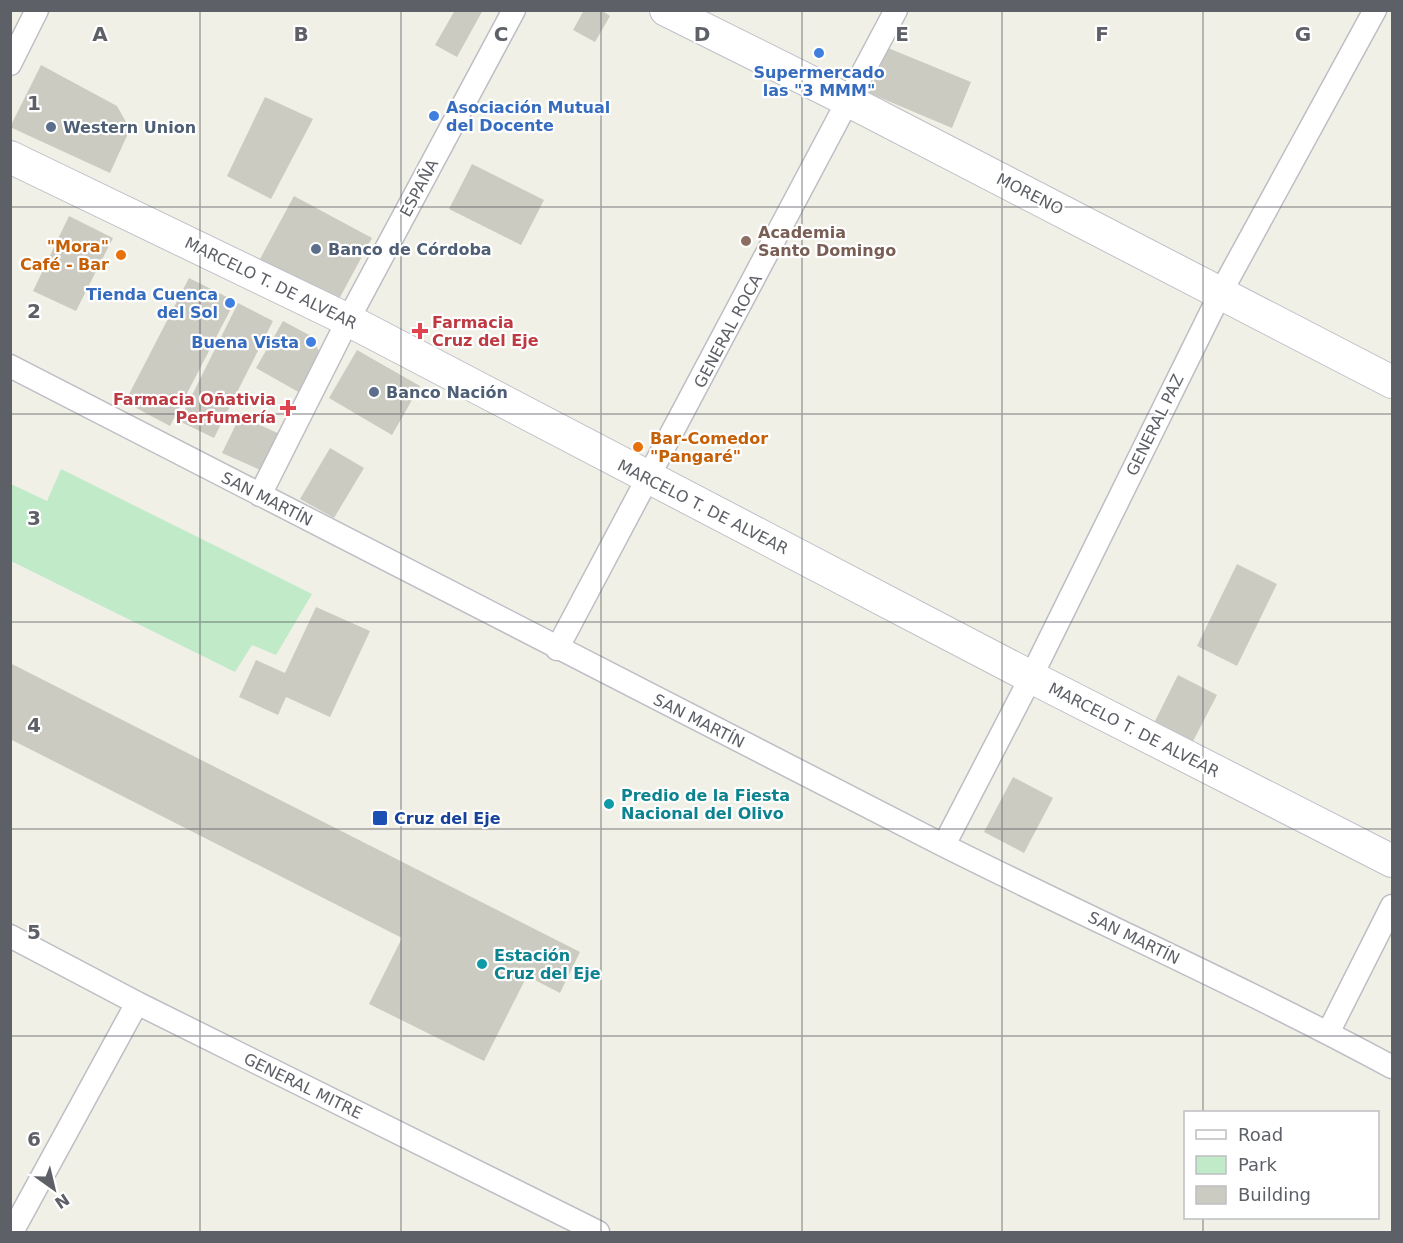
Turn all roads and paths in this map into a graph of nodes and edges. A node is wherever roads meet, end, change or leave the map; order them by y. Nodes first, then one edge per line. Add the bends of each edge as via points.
1 (37, 10) edge
2 (513, 10) edge
3 (666, 10) edge
4 (896, 10) edge
5 (1375, 10) edge
6 (10, 64) edge
7 (849, 101) junction
8 (10, 157) edge
9 (1221, 292) junction
10 (348, 320) junction
11 (10, 366) edge
12 (1392, 382) edge
13 (650, 479) junction
14 (260, 495) junction
15 (557, 649) junction
16 (1030, 677) junction
17 (944, 845) junction
18 (1392, 861) edge
19 (1392, 906) edge
20 (10, 936) edge
21 (137, 1003) junction
22 (1328, 1033) junction
23 (1392, 1067) edge
24 (557, 1224) edge
25 (12, 1233) edge
26 (598, 1233) edge

1 - 6 street
2 - 10 street, ESPAÑA
3 - 7 street, MORENO
4 - 7 street, GENERAL ROCA
5 - 9 street, GENERAL PAZ
7 - 9 street, MORENO
7 - 13 street, GENERAL ROCA
8 - 10 street, MARCELO T. DE ALVEAR
9 - 12 street, MORENO
9 - 16 street, GENERAL PAZ
10 - 13 street, MARCELO T. DE ALVEAR
10 - 14 street, ESPAÑA
11 - 14 street, SAN MARTÍN
13 - 15 street, GENERAL ROCA
13 - 16 street, MARCELO T. DE ALVEAR
14 - 15 street, SAN MARTÍN
15 - 17 street, SAN MARTÍN
16 - 17 street, GENERAL PAZ
16 - 18 street, MARCELO T. DE ALVEAR
17 - 22 street, SAN MARTÍN
19 - 22 street
20 - 21 street, GENERAL MITRE
21 - 24 street, GENERAL MITRE
21 - 25 street
22 - 23 street, SAN MARTÍN
24 - 26 street, GENERAL MITRE

